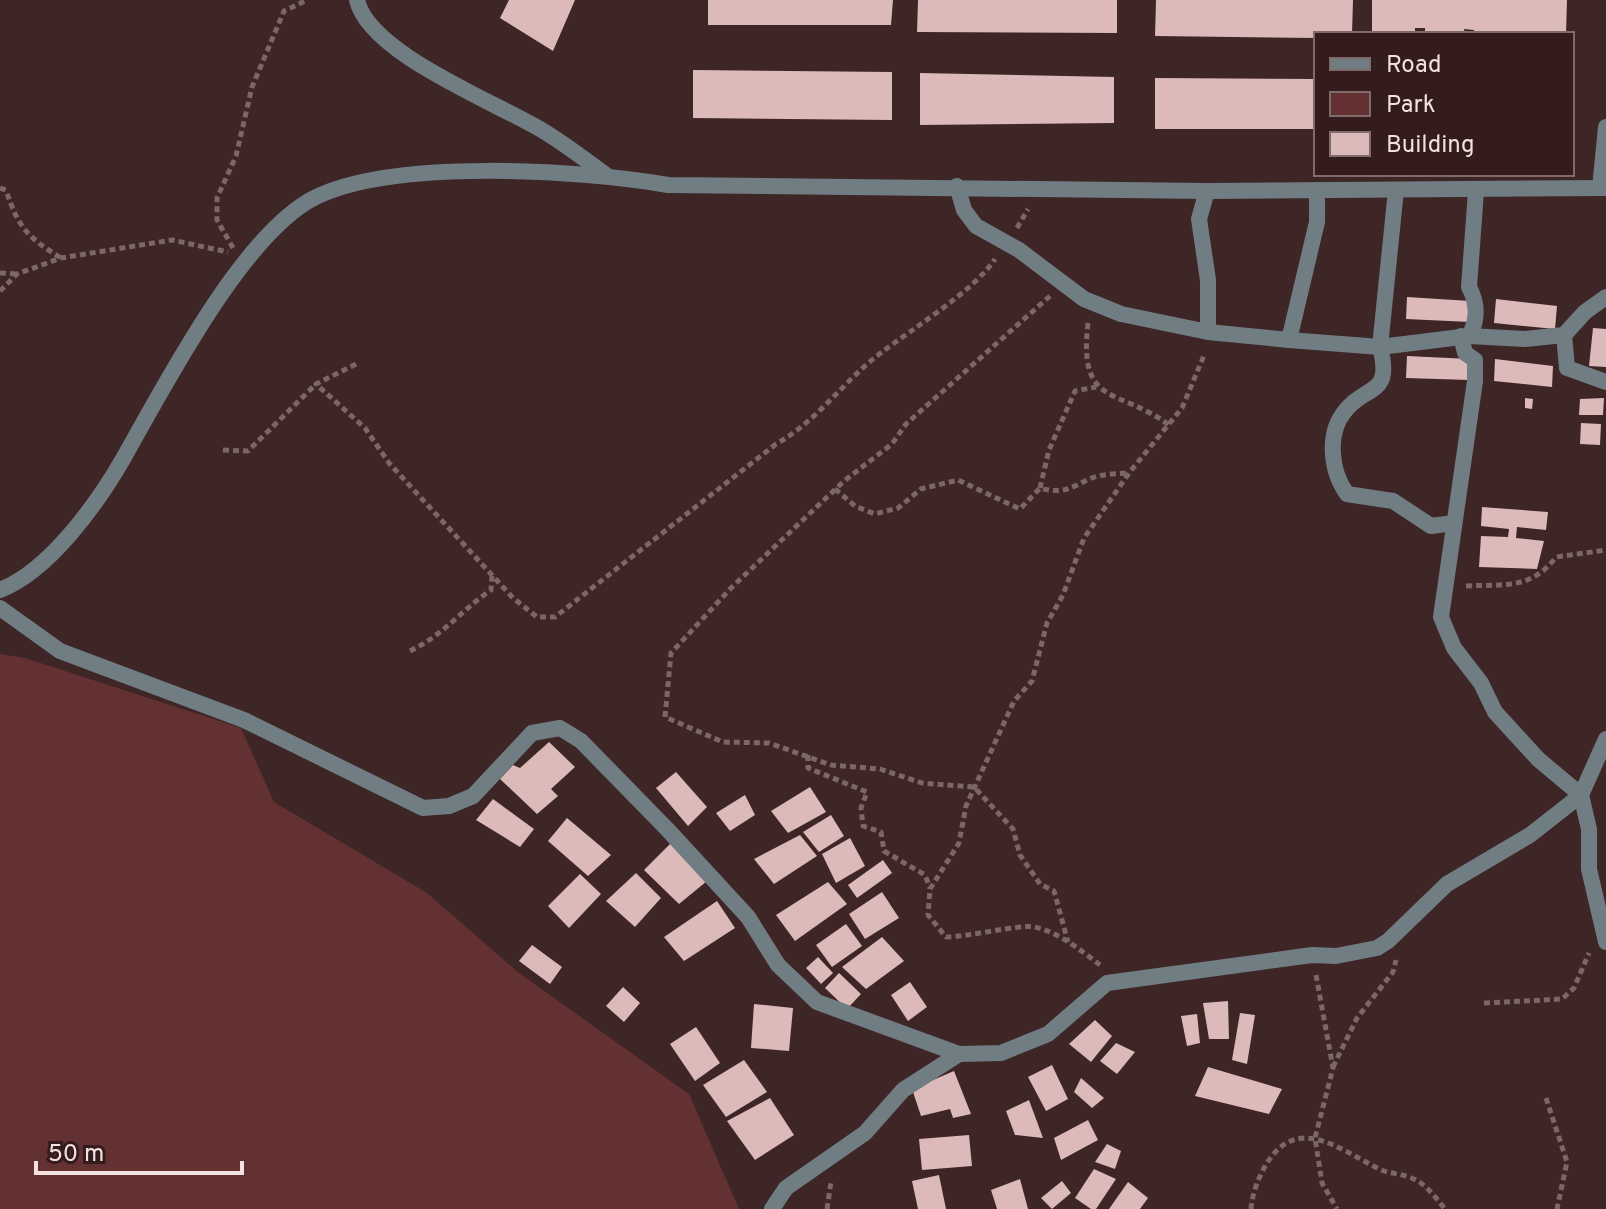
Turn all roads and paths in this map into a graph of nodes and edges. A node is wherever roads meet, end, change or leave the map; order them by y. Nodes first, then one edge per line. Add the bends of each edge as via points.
1 (307, 0) edge
2 (357, 0) edge
3 (1606, 127) edge
4 (606, 175) junction
5 (957, 186) junction
6 (0, 188) edge
7 (1603, 188) edge
8 (1034, 189) junction
9 (1317, 190) junction
10 (1396, 190) junction
11 (1207, 191) junction
12 (1476, 191) junction
13 (1005, 244) junction
14 (61, 258) junction
15 (0, 273) edge
16 (17, 274) junction
17 (1059, 277) junction
18 (0, 291) edge
19 (1606, 297) edge
20 (1091, 302) junction
21 (1208, 332) junction
22 (1564, 335) junction
23 (1465, 336) junction
24 (1289, 340) junction
25 (1380, 347) junction
26 (356, 364) dead end
27 (1606, 382) edge
28 (316, 384) junction
29 (1096, 387) junction
30 (1169, 425) junction
31 (223, 450) dead end
32 (1129, 473) junction
33 (1040, 488) junction
34 (835, 489) junction
35 (1454, 523) junction
36 (1606, 550) edge
37 (493, 575) junction
38 (1442, 589) junction
39 (0, 590) edge
40 (0, 608) edge
41 (410, 651) dead end
42 (1606, 739) edge
43 (808, 755) junction
44 (974, 787) junction
45 (1581, 795) junction
46 (930, 889) junction
47 (1068, 942) junction
48 (1598, 942) edge
49 (1377, 948) junction
50 (1312, 955) junction
51 (1115, 982) junction
52 (1484, 1003) dead end
53 (959, 1054) junction
54 (1333, 1068) junction
55 (1546, 1098) dead end
56 (1315, 1138) junction
57 (772, 1209) edge
58 (1251, 1209) edge
59 (1337, 1209) edge
60 (1445, 1209) edge
61 (1557, 1209) edge

1 - 14 path via 284,11 252,87 236,156 217,198 217,220 237,256 172,240
2 - 4 street via 360,15 399,53 545,132
3 - 7 street
4 - 5 street via 668,185
4 - 39 street via 409,173 314,198 251,251 103,494 31,572
5 - 8 street
5 - 13 street via 976,226
6 - 14 path via 6,190 16,221 35,242
7 - 12 street
8 - 11 street
8 - 13 path via 1028,210
9 - 10 street
9 - 11 street
9 - 24 street via 1317,222
10 - 12 street
10 - 25 street
11 - 21 street via 1199,219 1208,280
12 - 23 street via 1469,287 1476,317
13 - 17 street
13 - 37 path via 990,266 882,352 805,427 776,444 555,617 537,617
14 - 16 path
15 - 16 path
16 - 18 path
17 - 20 street
17 - 34 path via 1051,295 906,424 892,444
19 - 22 street
20 - 21 street via 1121,314
20 - 29 path via 1088,362
21 - 24 street
21 - 30 path via 1196,378
22 - 23 street
22 - 27 street via 1567,368
23 - 25 street
23 - 35 street via 1465,353 1475,360 1475,381
24 - 25 street
25 - 35 street via 1381,382 1345,410 1333,435 1338,482 1347,494 1393,501 1431,526
26 - 28 path
28 - 31 path via 248,451
28 - 37 path via 365,428 389,463
29 - 30 path via 1113,399 1133,401
29 - 33 path via 1075,391 1049,450
30 - 32 path
32 - 33 path via 1089,479 1076,489
32 - 44 path via 1084,538 1047,623 1032,681 1014,701
33 - 34 path via 1020,509 958,480 921,489 898,508 875,514
34 - 43 path via 671,653 669,672 665,717 723,742 769,743
35 - 38 street via 1451,568
36 - 38 path via 1556,557 1528,582
37 - 41 path via 491,590 452,625
38 - 45 street via 1441,617 1450,638 1495,712
40 - 53 street via 60,651 244,720 423,808 449,806 473,796 532,733 560,728 581,741 667,829 748,917 778,965 817,1002
42 - 45 street
43 - 44 path via 831,765 880,769 922,783
43 - 46 path via 808,768 867,792 861,808 863,826 881,832 884,851 925,875
44 - 46 path via 959,843
44 - 47 path via 1013,829 1020,855 1040,884 1054,891
45 - 48 street via 1589,829
45 - 49 street via 1530,835 1447,884
46 - 47 path via 928,915 946,937 1033,926
47 - 51 path via 1113,974
48 - 52 path via 1574,988 1562,999
49 - 50 street
49 - 54 path via 1400,945 1393,972 1357,1018
50 - 51 street
50 - 54 path
51 - 53 street via 1107,983 1048,1034 1001,1053
53 - 57 street via 903,1090 865,1133 786,1188
54 - 56 path
55 - 61 path via 1567,1162
56 - 58 path via 1279,1144 1262,1172
56 - 59 path via 1322,1183
56 - 60 path via 1386,1173 1418,1181

